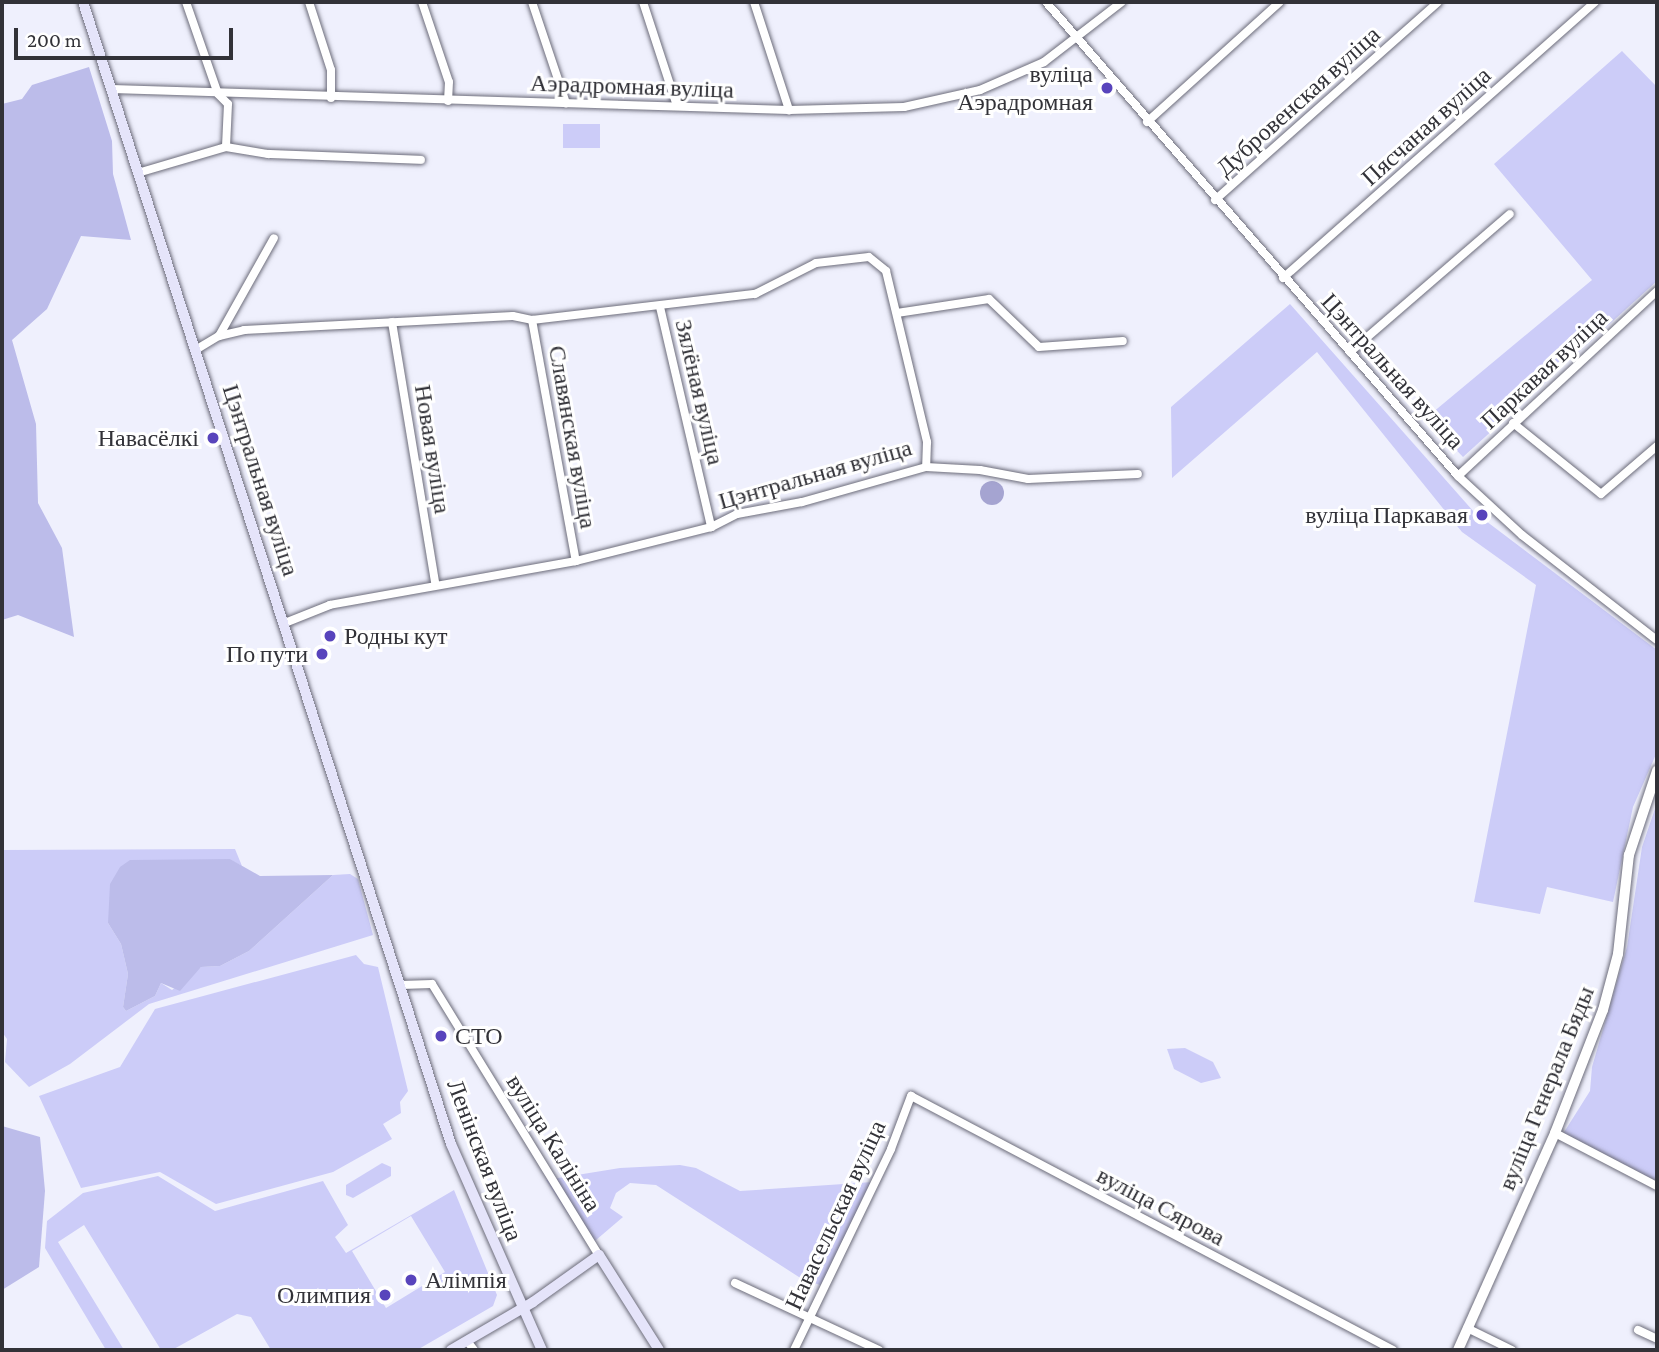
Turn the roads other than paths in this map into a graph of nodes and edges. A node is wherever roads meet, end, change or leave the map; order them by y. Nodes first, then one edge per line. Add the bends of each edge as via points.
1 (83, 2) edge
2 (186, 2) edge
3 (309, 2) edge
4 (422, 2) edge
5 (532, 2) edge
6 (643, 2) edge
7 (754, 2) edge
8 (1046, 2) edge
9 (1122, 2) edge
10 (1280, 2) edge
11 (1437, 2) edge
12 (1595, 2) edge
13 (1077, 38) junction
14 (112, 89) junction
15 (218, 94) junction
16 (331, 99) junction
17 (448, 101) junction
18 (566, 103) junction
19 (677, 106) junction
20 (789, 110) junction
21 (1147, 122) junction
22 (226, 147) junction
23 (421, 160) dead end
24 (141, 172) junction
25 (1215, 200) junction
26 (1510, 214) dead end
27 (274, 238) dead end
28 (1283, 278) junction
29 (1657, 291) edge
30 (660, 307) junction
31 (897, 313) junction
32 (532, 320) junction
33 (392, 322) junction
34 (219, 335) junction
35 (1123, 341) dead end
36 (197, 349) junction
37 (1350, 352) junction
38 (1513, 424) junction
39 (1657, 446) edge
40 (926, 467) junction
41 (1138, 474) dead end
42 (1458, 476) junction
43 (711, 527) junction
44 (576, 561) junction
45 (435, 583) junction
46 (285, 623) junction
47 (1657, 640) edge
48 (331, 766) joint
49 (1657, 771) edge
50 (401, 985) junction
51 (911, 1096) joint
52 (1555, 1133) junction
53 (1657, 1186) edge
54 (599, 1255) junction
55 (735, 1283) dead end
56 (522, 1309) junction
57 (808, 1316) junction
58 (1467, 1328) junction
59 (1638, 1330) dead end
60 (1657, 1339) edge
61 (471, 1346) edge
62 (451, 1350) edge
63 (542, 1350) edge
64 (659, 1350) edge
65 (794, 1350) edge
66 (879, 1350) edge
67 (1393, 1350) edge
68 (1458, 1350) edge
69 (1512, 1350) edge

1 - 14 main road, Цэнтральная вуліца
2 - 15 street
3 - 16 street via 331,70
4 - 17 street via 449,82
5 - 18 street
6 - 19 street
7 - 20 street
8 - 13 street, Цэнтральная вуліца
9 - 13 street, Аэрадромная вуліца
10 - 21 street
11 - 25 street, Дубровенская вуліца
12 - 28 street, Пясчаная вуліца
13 - 20 street, Аэрадромная вуліца via 1044,62 980,90 904,107
13 - 21 street, Цэнтральная вуліца
14 - 15 street, Аэрадромная вуліца
14 - 24 main road, Цэнтральная вуліца
15 - 16 street, Аэрадромная вуліца
15 - 22 street via 228,104
16 - 17 street, Аэрадромная вуліца
17 - 18 street, Аэрадромная вуліца
18 - 19 street, Аэрадромная вуліца
19 - 20 street, Аэрадромная вуліца
21 - 25 street, Цэнтральная вуліца
22 - 23 street
22 - 24 street
24 - 36 main road, Цэнтральная вуліца
25 - 28 street, Цэнтральная вуліца
26 - 37 street
27 - 34 street
28 - 37 street, Цэнтральная вуліца
29 - 38 street, Паркавая вуліца
30 - 31 street, Цэнтральная вуліца via 755,294 816,263 869,257 886,271
30 - 32 street, Цэнтральная вуліца
30 - 43 street, Зялёная вуліца
31 - 35 street via 989,299 1039,347
31 - 40 street, Цэнтральная вуліца via 927,442
32 - 33 street, Цэнтральная вуліца via 513,316
32 - 44 street, Славянская вуліца
33 - 34 street, Цэнтральная вуліца
33 - 45 street, Новая вуліца
34 - 36 street, Цэнтральная вуліца
36 - 46 main road, Цэнтральная вуліца
37 - 42 street, Цэнтральная вуліца
38 - 39 street via 1601,494
38 - 42 street, Паркавая вуліца
40 - 41 street via 1028,479
40 - 43 street, Цэнтральная вуліца via 802,502 737,514
42 - 47 street, Цэнтральная вуліца via 1522,535
43 - 44 street, Цэнтральная вуліца
44 - 45 street, Цэнтральная вуліца
45 - 46 street, Цэнтральная вуліца via 330,605
46 - 48 main road, Цэнтральная вуліца
48 - 50 main road, Ленінская вуліца
49 - 52 street, вуліца Генерала Бяды via 1629,856 1618,954 1604,1010
50 - 54 street, вуліца Калініна via 432,984
50 - 56 main road, Ленінская вуліца via 456,1155
51 - 57 street, Навасельская вуліца via 891,1149
51 - 67 street, вуліца Сярова
52 - 53 street
52 - 58 street, вуліца Генерала Бяды
54 - 56 main road
54 - 64 main road, вуліца Калініна
55 - 57 street
56 - 61 main road
56 - 63 main road, Ленінская вуліца
57 - 65 street, Навасельская вуліца
57 - 66 street
58 - 68 street, вуліца Генерала Бяды
58 - 69 street
59 - 60 street
61 - 62 main road

